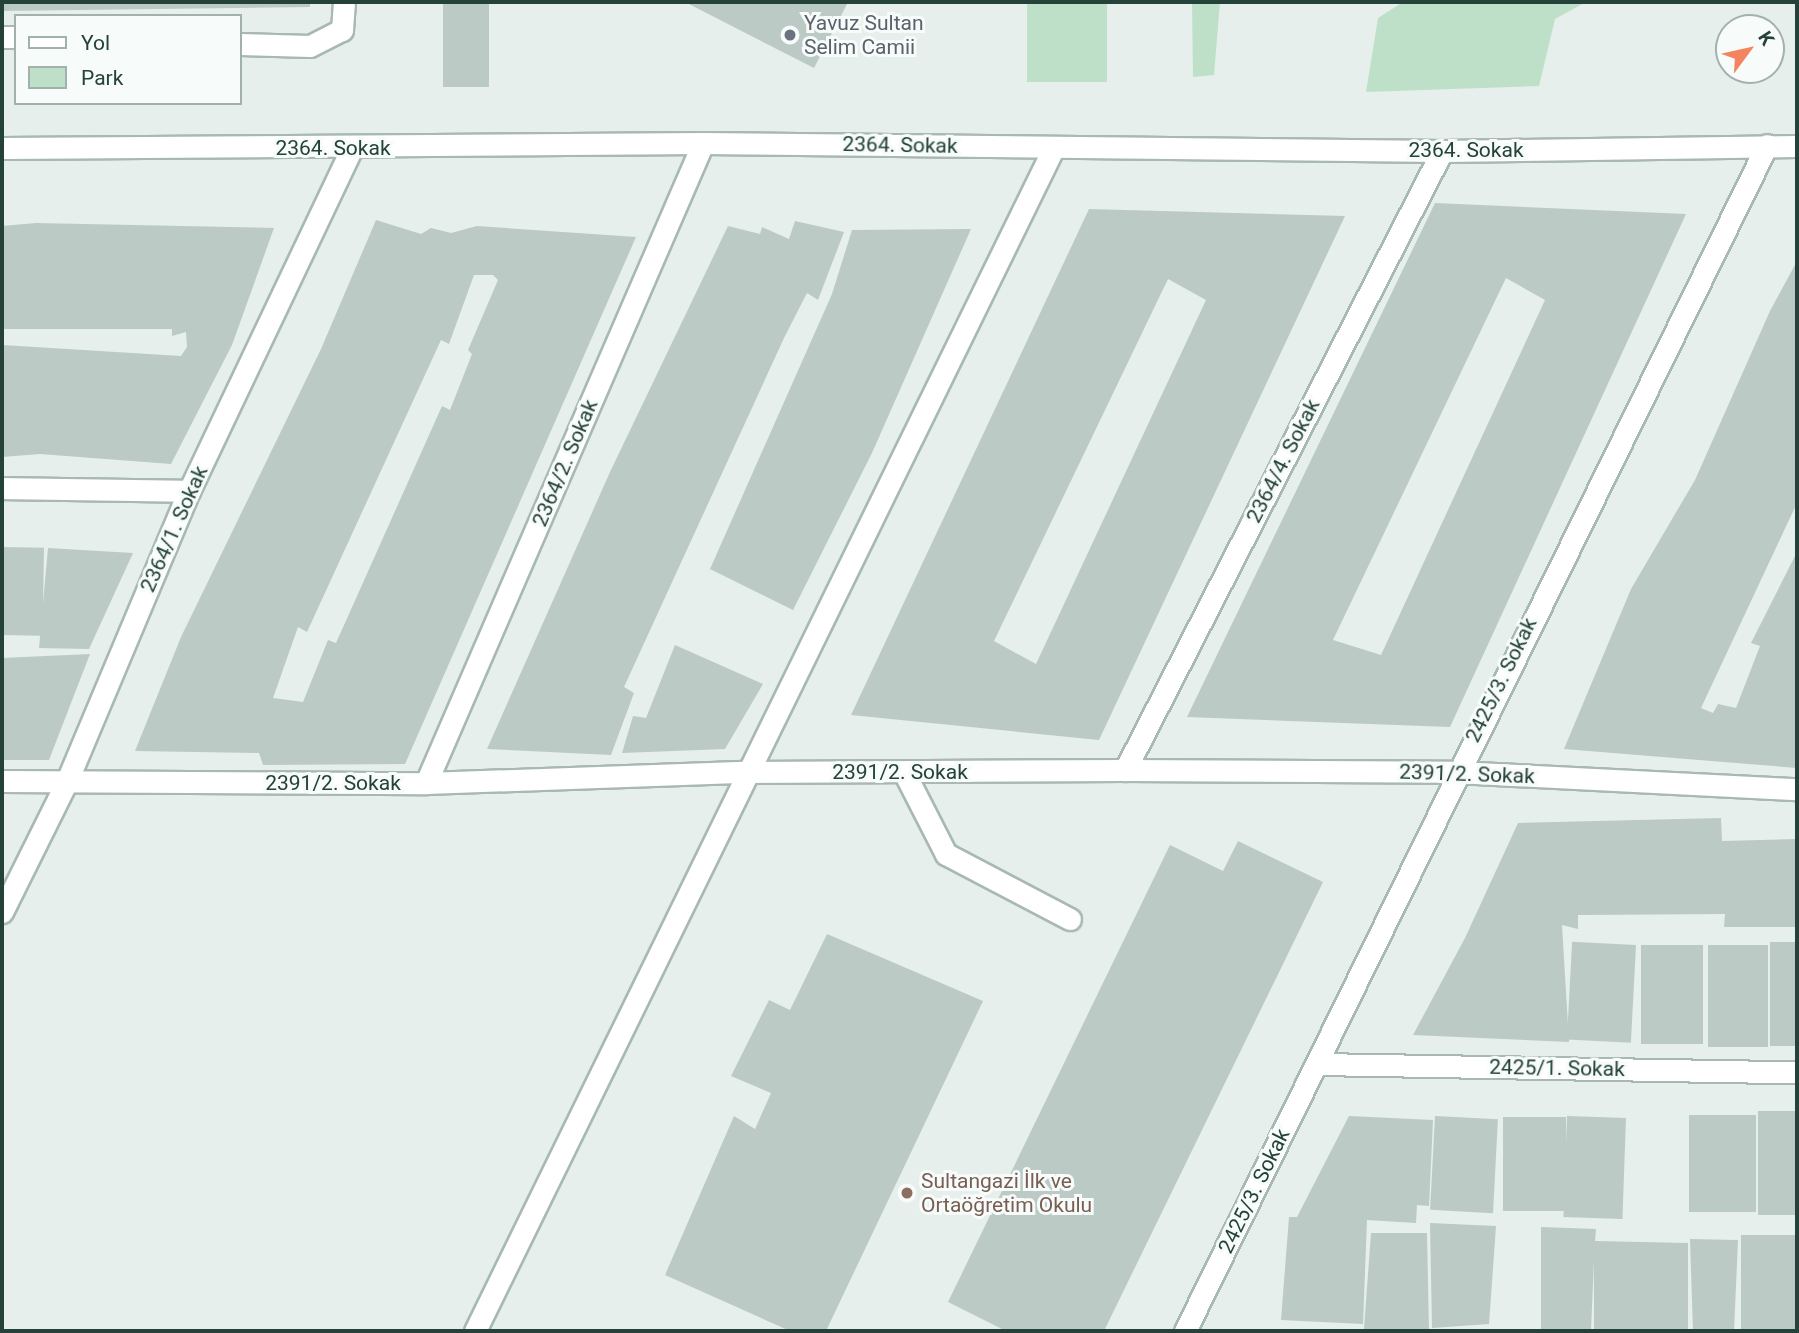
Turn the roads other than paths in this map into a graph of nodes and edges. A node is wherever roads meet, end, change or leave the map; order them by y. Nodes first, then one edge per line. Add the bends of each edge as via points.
1 (344, 2) edge
2 (242, 44) edge
3 (703, 144) junction
4 (1767, 145) junction
5 (1797, 146) edge
6 (1054, 147) junction
7 (352, 148) junction
8 (2, 149) edge
9 (1442, 151) junction
10 (2, 488) edge
11 (189, 491) junction
12 (1125, 770) junction
13 (745, 772) junction
14 (904, 772) junction
15 (1456, 772) junction
16 (2, 781) edge
17 (67, 781) junction
18 (426, 783) junction
19 (1797, 789) edge
20 (2, 912) edge
21 (1070, 919) dead end
22 (1317, 1064) junction
23 (1797, 1072) edge
24 (475, 1331) edge
25 (1185, 1331) edge

1 - 2 street via 342,30 310,46
3 - 6 street, 2364. Sokak
3 - 7 street, 2364. Sokak
3 - 18 street, 2364/2. Sokak
4 - 5 street, 2364. Sokak
4 - 9 street, 2364. Sokak
4 - 15 street, 2425/3. Sokak
6 - 9 street, 2364. Sokak
6 - 13 street
7 - 8 street, 2364. Sokak
7 - 11 street, 2364/1. Sokak
9 - 12 street, 2364/4. Sokak
10 - 11 street
11 - 17 street, 2364/1. Sokak
12 - 14 street, 2391/2. Sokak
12 - 15 street, 2391/2. Sokak
13 - 14 street, 2391/2. Sokak
13 - 18 street, 2391/2. Sokak
13 - 24 street
14 - 21 street via 946,853
15 - 19 street, 2391/2. Sokak
15 - 22 street, 2425/3. Sokak
16 - 17 street, 2391/2. Sokak
17 - 18 street, 2391/2. Sokak
17 - 20 street, 2364/1. Sokak
22 - 23 street, 2425/1. Sokak
22 - 25 street, 2425/3. Sokak

